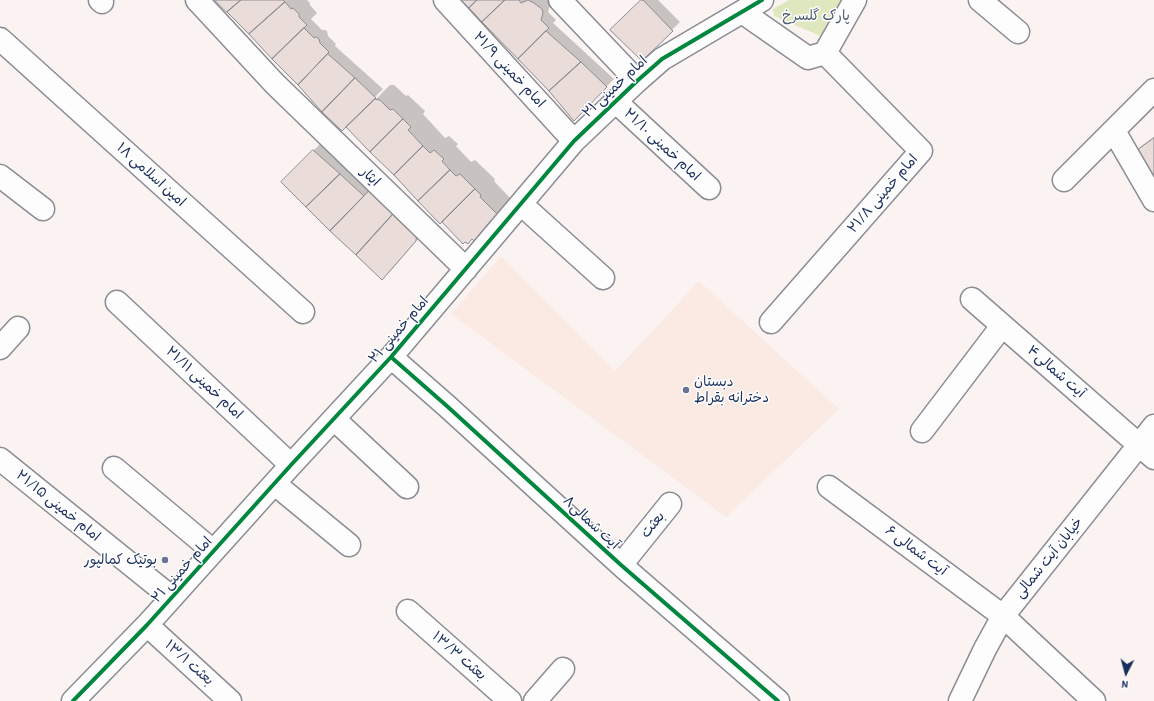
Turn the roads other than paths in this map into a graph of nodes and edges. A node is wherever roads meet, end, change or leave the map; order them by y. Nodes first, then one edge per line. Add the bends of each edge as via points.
1 (197, 0) edge
2 (444, 0) edge
3 (560, 0) edge
4 (762, 0) edge
5 (855, 0) edge
6 (980, 0) edge
7 (742, 12) junction
8 (1018, 32) dead end
9 (0, 39) edge
10 (825, 53) junction
11 (637, 81) junction
12 (1154, 90) edge
13 (615, 101) junction
14 (1114, 131) junction
15 (574, 141) junction
16 (0, 176) edge
17 (1064, 180) dead end
18 (709, 188) dead end
19 (1154, 200) edge
20 (520, 204) junction
21 (43, 208) dead end
22 (466, 269) junction
23 (603, 278) dead end
24 (972, 299) dead end
25 (117, 302) dead end
26 (303, 312) dead end
27 (771, 322) dead end
28 (1002, 326) junction
29 (18, 328) dead end
30 (0, 348) edge
31 (391, 357) junction
32 (334, 419) junction
33 (1154, 426) edge
34 (922, 431) dead end
35 (1147, 452) edge
36 (0, 459) edge
37 (291, 465) junction
38 (114, 468) dead end
39 (275, 484) junction
40 (407, 487) dead end
41 (829, 487) dead end
42 (670, 504) dead end
43 (349, 545) dead end
44 (213, 551) junction
45 (621, 565) junction
46 (171, 597) junction
47 (408, 610) dead end
48 (1003, 616) junction
49 (147, 625) junction
50 (563, 669) dead end
51 (73, 701) edge
52 (230, 701) edge
53 (510, 701) edge
54 (535, 701) edge
55 (778, 701) edge
56 (960, 701) edge
57 (1094, 701) edge

1 - 22 street, ایثار via 275,84
2 - 15 street, امام خمینی ۲۱/۹
3 - 11 street
4 - 7 street, امام خمینی ۲۱
5 - 10 street
6 - 8 street
7 - 10 street via 808,58
7 - 11 street, امام خمینی ۲۱ via 662,59
9 - 26 street, امین اسلامی ۱۸
10 - 27 street, امام خمینی ۲۱/۸ via 920,151
11 - 13 street, امام خمینی ۲۱
12 - 14 street
13 - 15 street, امام خمینی ۲۱
13 - 18 street, امام خمینی ۲۱/۱۰
14 - 17 street
14 - 19 street
15 - 20 street, امام خمینی ۲۱
16 - 21 street
20 - 22 street, امام خمینی ۲۱
20 - 23 street
22 - 31 street, امام خمینی ۲۱
24 - 28 street, آیت شمالی۴
25 - 37 street, امام خمینی ۲۱/۱۱
28 - 34 street
28 - 35 street, آیت شمالی۴
29 - 30 street
31 - 32 street, امام خمینی ۲۱
31 - 45 street, آیت شمالی۸
32 - 37 street, امام خمینی ۲۱
32 - 40 street
33 - 35 street, خیابان آیت شمالی
35 - 48 street, خیابان آیت شمالی
36 - 46 street, امام خمینی ۲۱/۱۵
37 - 39 street, امام خمینی ۲۱
38 - 44 street
39 - 43 street
39 - 44 street, امام خمینی ۲۱
41 - 48 street, آیت شمالی ۶
42 - 45 street, بعثت
44 - 46 street, امام خمینی ۲۱
45 - 55 street, آیت شمالی۸
46 - 49 street, امام خمینی ۲۱
47 - 53 street, بعثت ۱۳/۳
48 - 56 street, خیابان آیت شمالی
48 - 57 street, آیت شمالی ۶
49 - 51 street, امام خمینی ۲۱
49 - 52 street, بعثت ۱۳/۱
50 - 54 street

